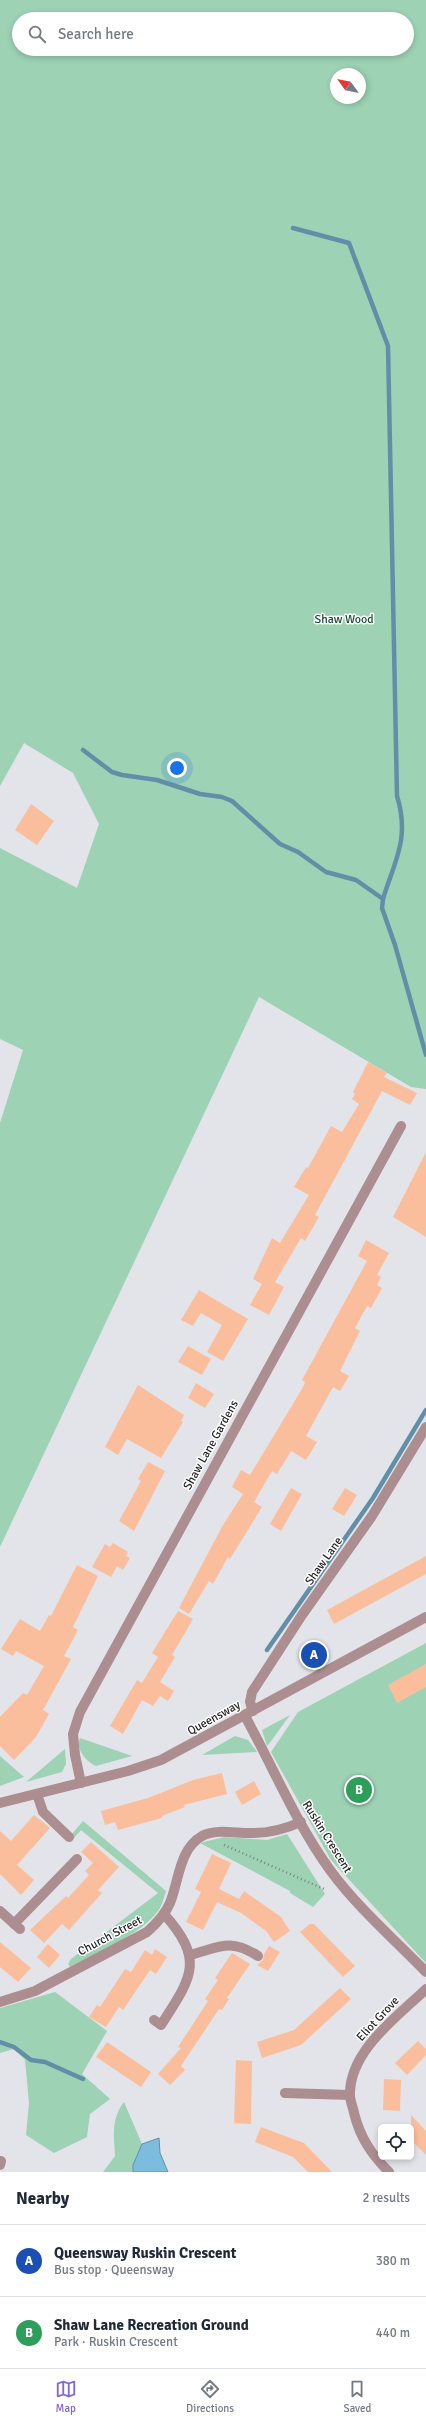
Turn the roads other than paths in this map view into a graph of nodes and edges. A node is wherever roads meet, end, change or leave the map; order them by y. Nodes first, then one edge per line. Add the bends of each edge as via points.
1 (401, 1126) dead end
2 (426, 1427) edge
3 (426, 1617) edge
4 (249, 1714) junction
5 (82, 1783) junction
6 (37, 1794) junction
7 (0, 1803) edge
8 (301, 1822) junction
9 (68, 1837) dead end
10 (77, 1859) dead end
11 (0, 1911) edge
12 (164, 1914) junction
13 (190, 1955) junction
14 (258, 1956) dead end
15 (426, 1972) edge
16 (426, 1989) edge
17 (0, 2002) edge
18 (154, 2020) dead end
19 (285, 2093) dead end
20 (350, 2095) junction
21 (389, 2172) edge

1 - 5 street, Shaw Lane Gardens via 80,1712 73,1734 74,1755
2 - 4 street, Shaw Lane via 372,1516 302,1615 252,1692
3 - 4 street, Queensway
4 - 5 street, Queensway via 161,1760
4 - 8 street, Ruskin Crescent
5 - 6 street, Queensway
6 - 7 street, Queensway
6 - 9 street via 43,1812
8 - 12 street, Church Street via 274,1832 218,1832 203,1836 190,1846
8 - 15 street, Ruskin Crescent via 329,1870 342,1886
10 - 11 street via 17,1927
12 - 13 street via 182,1938
12 - 17 street, Church Street via 148,1932 35,1991
13 - 14 street via 231,1944 244,1947
13 - 18 street via 191,1969 185,1988 161,2025
16 - 20 street, Eliot Grove via 371,2043 359,2061 352,2079
19 - 20 street
20 - 21 street, Eliot Grove via 359,2131 370,2152

